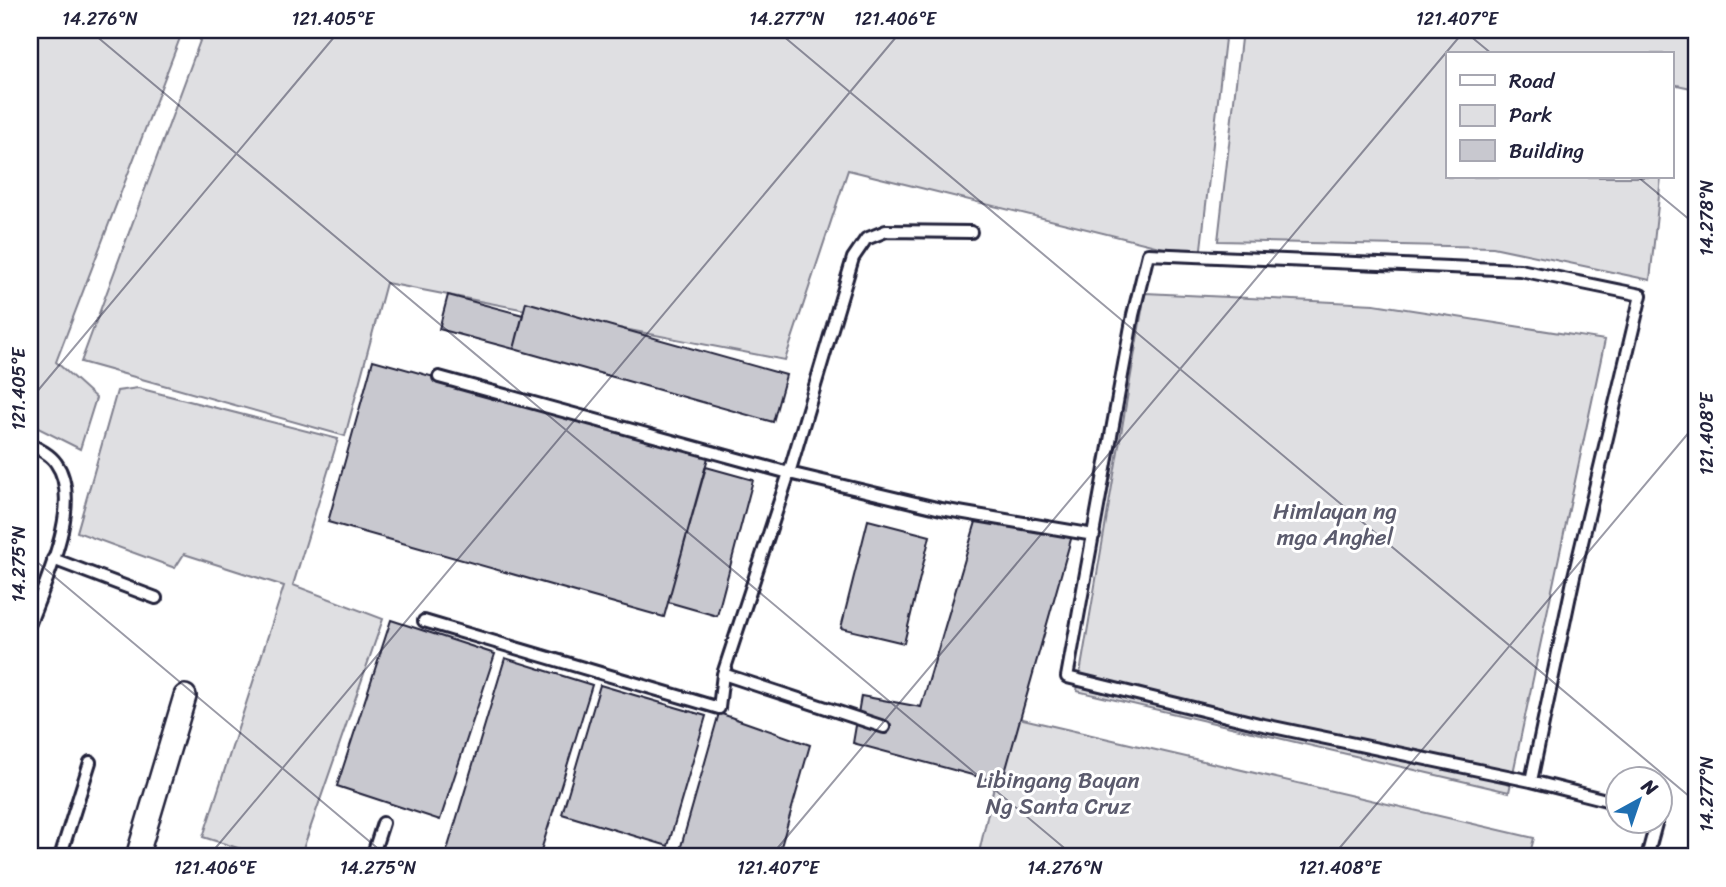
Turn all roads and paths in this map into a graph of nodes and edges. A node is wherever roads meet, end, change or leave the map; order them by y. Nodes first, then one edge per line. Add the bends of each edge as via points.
1 (971, 232) dead end
2 (439, 377) dead end
3 (30, 445) edge
4 (789, 472) junction
5 (1094, 535) junction
6 (53, 559) junction
7 (156, 598) dead end
8 (424, 621) dead end
9 (30, 622) edge
10 (723, 674) junction
11 (185, 695) dead end
12 (884, 727) dead end
13 (90, 762) dead end
14 (1531, 781) junction
15 (1604, 799) edge
16 (383, 822) dead end
17 (1653, 834) edge
18 (60, 857) edge
19 (137, 857) edge
20 (372, 857) edge
21 (1647, 857) edge

1 - 4 lane via 886,231 866,239 853,258
2 - 4 lane
3 - 6 lane via 56,461 65,482 65,516
4 - 5 lane via 941,509
4 - 10 lane
5 - 14 lane via 1067,677 1259,724
5 - 14 lane via 1148,254 1520,270 1641,295
6 - 7 lane
6 - 9 lane
8 - 10 lane via 719,708
10 - 12 lane
11 - 19 street
13 - 18 lane
14 - 15 lane
16 - 20 lane
17 - 21 lane

